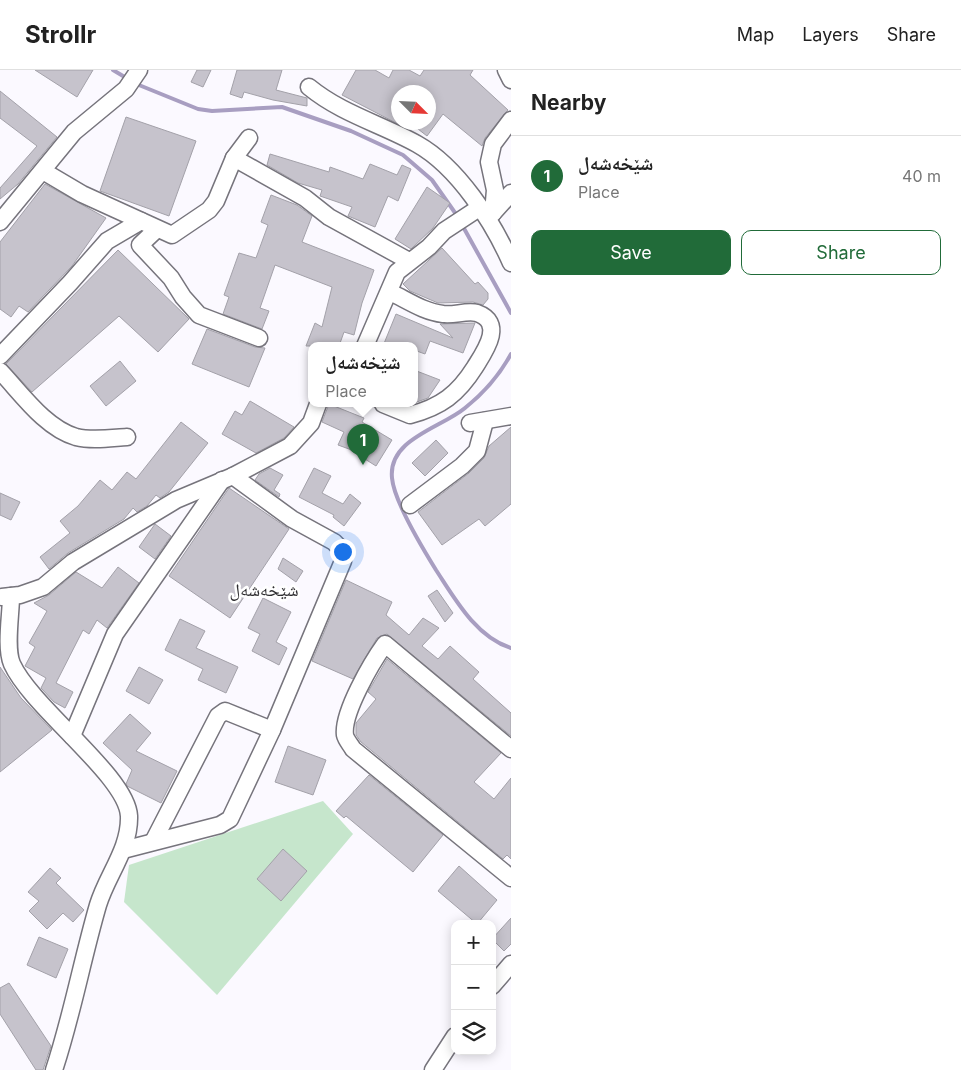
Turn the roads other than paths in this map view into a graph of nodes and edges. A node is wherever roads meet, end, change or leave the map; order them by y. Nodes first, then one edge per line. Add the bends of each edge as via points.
1 (506, 70) edge
2 (138, 72) edge
3 (511, 80) edge
4 (309, 87) dead end
5 (511, 120) edge
6 (249, 138) dead end
7 (234, 158) junction
8 (43, 171) junction
9 (511, 193) edge
10 (479, 212) junction
11 (141, 221) junction
12 (0, 222) edge
13 (156, 229) junction
14 (409, 261) junction
15 (511, 263) edge
16 (390, 292) junction
17 (259, 338) dead end
18 (367, 342) edge
19 (0, 356) edge
20 (0, 370) edge
21 (317, 407) edge
22 (389, 407) edge
23 (511, 416) edge
24 (127, 437) dead end
25 (228, 478) junction
26 (410, 505) dead end
27 (6, 596) edge
28 (272, 730) junction
29 (72, 736) junction
30 (511, 749) edge
31 (154, 840) junction
32 (123, 850) junction
33 (511, 878) edge
34 (511, 964) edge
35 (496, 981) edge
36 (451, 1042) edge
37 (54, 1070) edge
38 (433, 1070) edge

1 - 3 street
2 - 8 street via 126,89 74,132
4 - 10 street via 342,110 417,144 443,162
5 - 10 street via 493,144 489,162 495,190
6 - 7 street
7 - 13 street via 209,210 172,235
7 - 14 street via 305,198 329,217
8 - 11 street via 82,194
8 - 12 street
9 - 10 street
10 - 14 street via 444,231
10 - 15 street via 498,233
11 - 13 street
11 - 19 street via 107,241
13 - 17 street via 140,245 199,315
14 - 16 street via 397,272
16 - 18 street
16 - 22 street via 444,315 476,313 489,321 493,331 489,344 464,383 449,399 410,416
20 - 24 street via 42,416 76,437
21 - 25 street via 311,423 290,446
23 - 26 street via 477,422 477,450 462,466
25 - 27 street via 176,500 108,540 73,562 44,588
25 - 28 street via 334,542 343,551 343,561
25 - 29 street via 115,634
27 - 29 street via 11,662 39,703
28 - 31 street via 230,819 220,825
28 - 31 street via 225,711 218,716
29 - 32 street via 123,797 129,815
30 - 33 street via 385,644 369,666 347,720 345,736 353,749
31 - 32 street
32 - 37 street via 99,902
34 - 35 street
36 - 38 street

